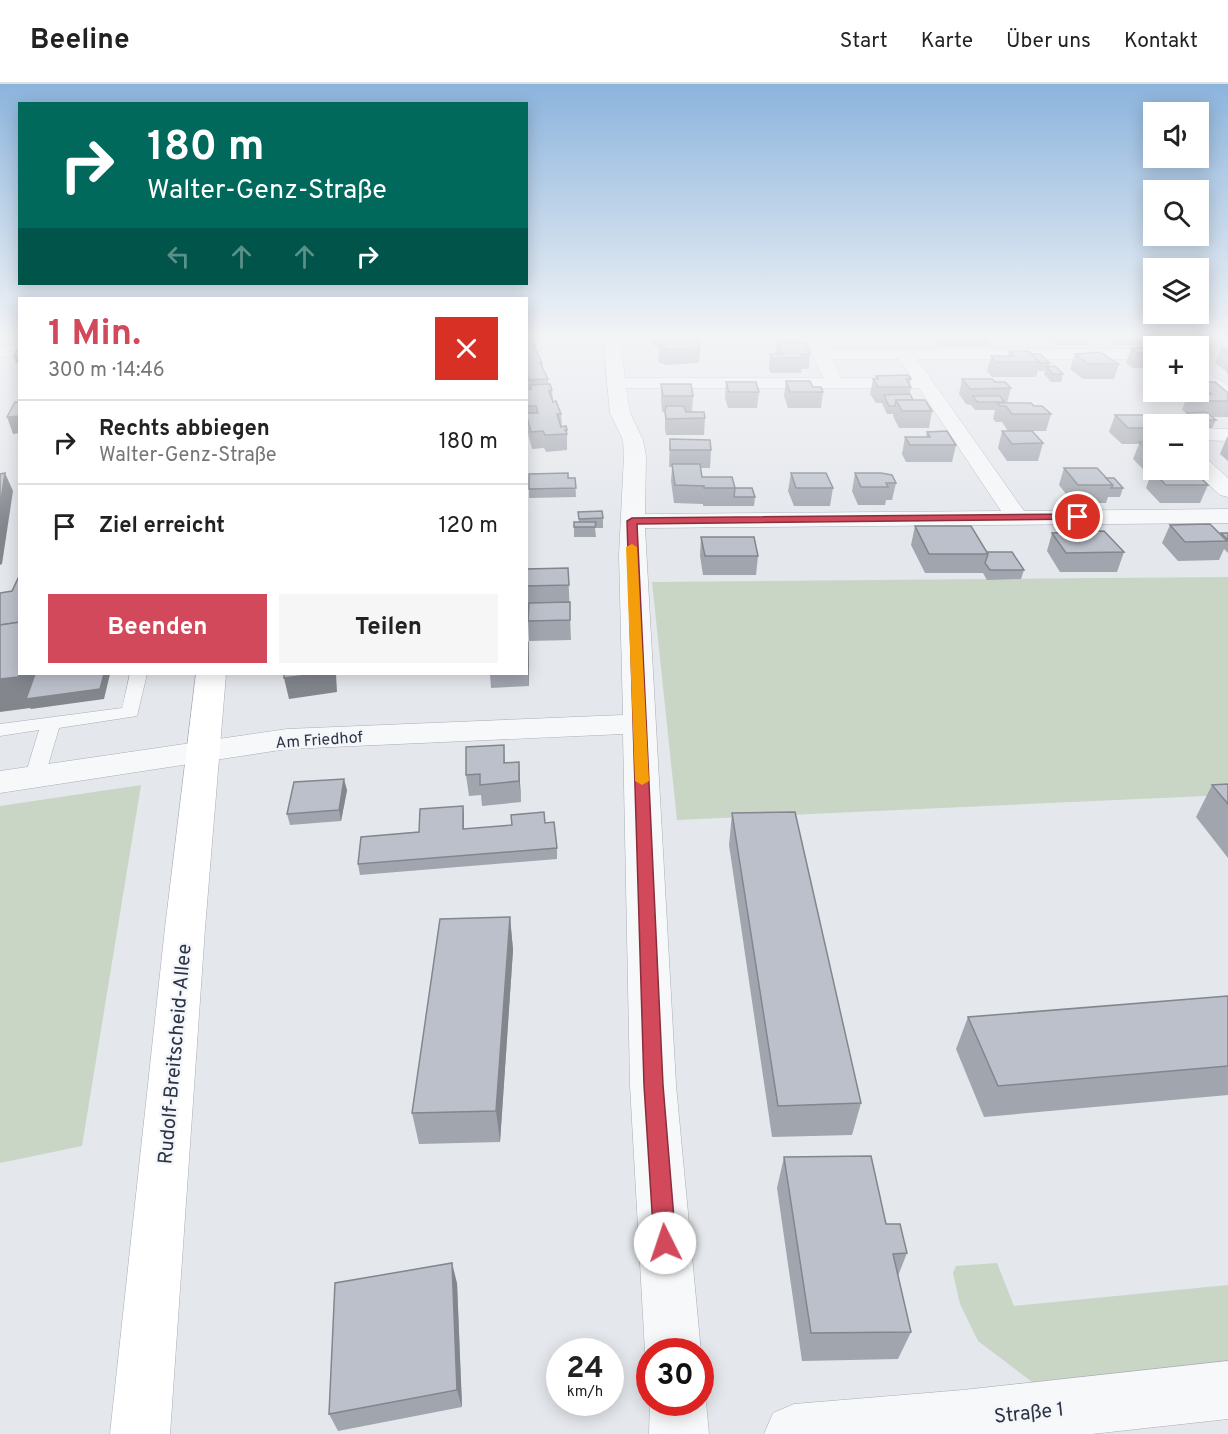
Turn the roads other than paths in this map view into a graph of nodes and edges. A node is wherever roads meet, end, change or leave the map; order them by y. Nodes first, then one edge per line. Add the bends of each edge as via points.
1 (619, 402) edge
2 (936, 402) edge
3 (1209, 434) edge
4 (1228, 435) edge
5 (1209, 473) edge
6 (1228, 490) edge
7 (1228, 516) edge
8 (1017, 517) junction
9 (632, 521) junction
10 (138, 675) edge
11 (211, 675) edge
12 (48, 718) junction
13 (640, 724) junction
14 (0, 730) edge
15 (203, 752) junction
16 (35, 776) junction
17 (0, 782) edge
18 (672, 1338) edge
19 (1228, 1390) edge
20 (678, 1416) edge
21 (140, 1434) edge
22 (679, 1434) edge
23 (794, 1434) edge

1 - 9 street via 635,456
2 - 8 street
3 - 4 street
5 - 6 street
7 - 8 street
8 - 9 street
9 - 13 street
10 - 12 lane via 130,712 81,711
11 - 15 street, Rudolf-Breitscheid-Allee
12 - 14 lane
12 - 16 lane
13 - 15 street, Am Friedhof via 287,740
13 - 18 street via 653,1085
15 - 16 street, Am Friedhof
15 - 21 street, Rudolf-Breitscheid-Allee
16 - 17 street, Am Friedhof
19 - 23 street, Straße 1
20 - 22 street

